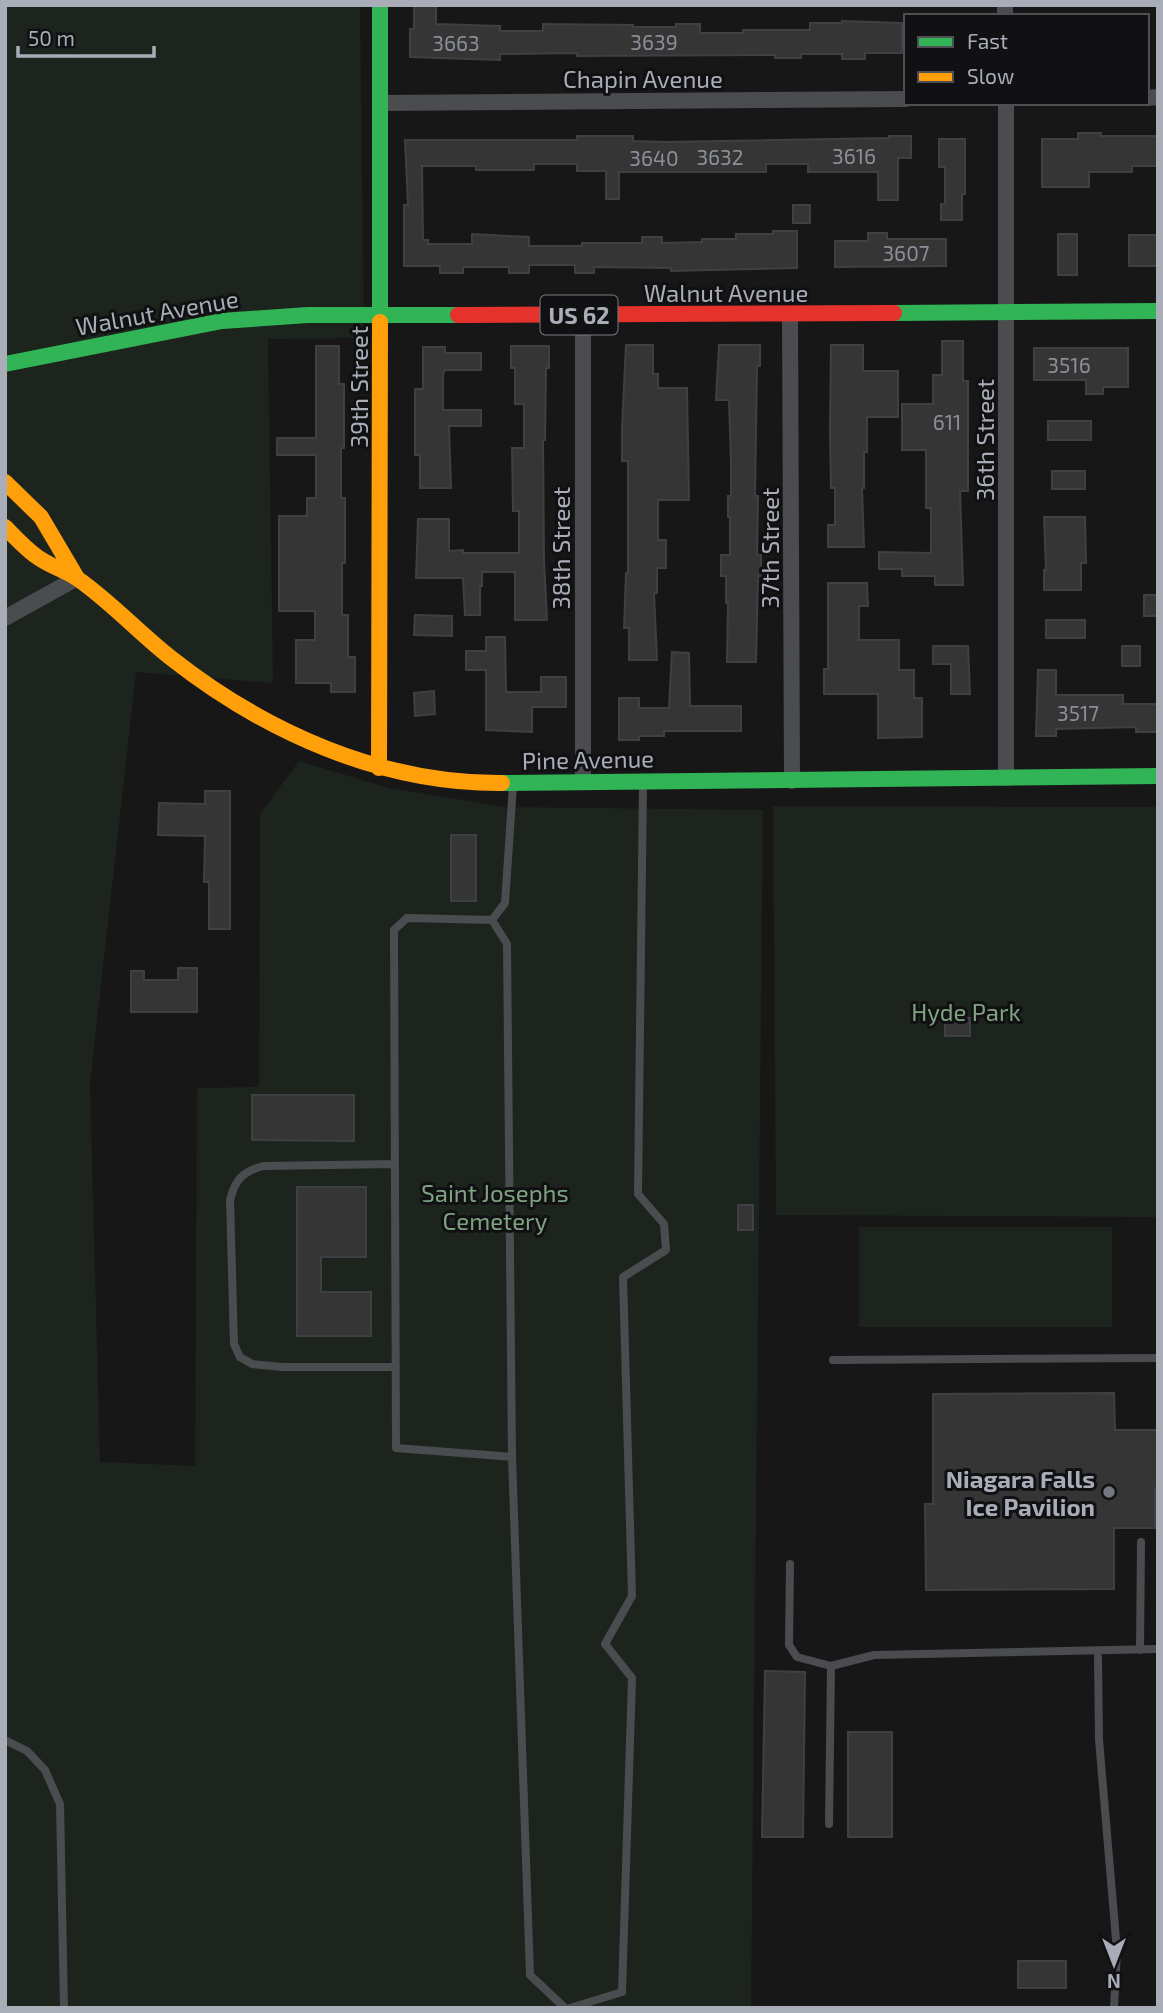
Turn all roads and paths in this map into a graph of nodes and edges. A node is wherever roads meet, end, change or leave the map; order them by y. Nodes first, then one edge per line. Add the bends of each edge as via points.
1 (380, 5) edge
2 (904, 99) edge
3 (380, 103) junction
4 (1006, 105) edge
5 (1158, 311) edge
6 (1007, 313) junction
7 (381, 314) junction
8 (790, 314) junction
9 (583, 316) junction
10 (5, 364) edge
11 (5, 482) edge
12 (5, 527) edge
13 (77, 578) junction
14 (5, 618) edge
15 (379, 768) junction
16 (1158, 776) edge
17 (1006, 778) junction
18 (583, 781) junction
19 (643, 781) junction
20 (792, 781) junction
21 (513, 782) junction
22 (492, 920) junction
23 (395, 1164) junction
24 (1158, 1358) edge
25 (834, 1360) dead end
26 (396, 1367) junction
27 (512, 1457) junction
28 (1141, 1542) dead end
29 (790, 1564) dead end
30 (1158, 1649) edge
31 (1140, 1650) junction
32 (1098, 1657) dead end
33 (831, 1666) junction
34 (5, 1740) edge
35 (829, 1824) dead end
36 (64, 2008) edge
37 (567, 2008) edge
38 (1114, 2008) edge

1 - 3 main road, 39th Street
2 - 3 street, Chapin Avenue
3 - 7 main road, 39th Street
4 - 6 street, 36th Street
5 - 6 main road, Walnut Avenue / US 62
6 - 8 main road, Walnut Avenue / US 62
6 - 17 street, 36th Street
7 - 9 main road, Walnut Avenue / US 62
7 - 10 main road, Walnut Avenue / US 62 via 222,321
7 - 15 main road, 39th Street
8 - 9 main road, Walnut Avenue / US 62
8 - 20 street, 37th Street
9 - 18 street, 38th Street
11 - 13 main road via 41,517
12 - 13 main road via 37,557
13 - 14 street
13 - 15 main road, Pine Avenue via 222,697 291,734
15 - 21 main road, Pine Avenue via 474,783
16 - 17 main road, Pine Avenue
17 - 20 main road, Pine Avenue
18 - 19 main road, Pine Avenue
18 - 21 main road, Pine Avenue
19 - 20 main road, Pine Avenue
19 - 37 lane via 638,1194 663,1224 666,1250 623,1278 632,1596 605,1644 632,1678 622,1992
21 - 22 lane via 505,903
22 - 23 lane via 407,918 394,930
22 - 27 lane via 507,944
23 - 26 lane
23 - 26 lane via 263,1166 246,1171 234,1183 230,1200 234,1344 240,1357 251,1364 282,1367
24 - 25 lane
26 - 27 lane via 396,1448
27 - 37 lane via 530,1975
28 - 31 lane
29 - 33 lane via 789,1645 797,1657
30 - 31 lane
31 - 33 lane via 874,1655
32 - 38 lane via 1098,1740 1117,1951
33 - 35 lane
34 - 36 lane via 27,1751 45,1770 60,1804

